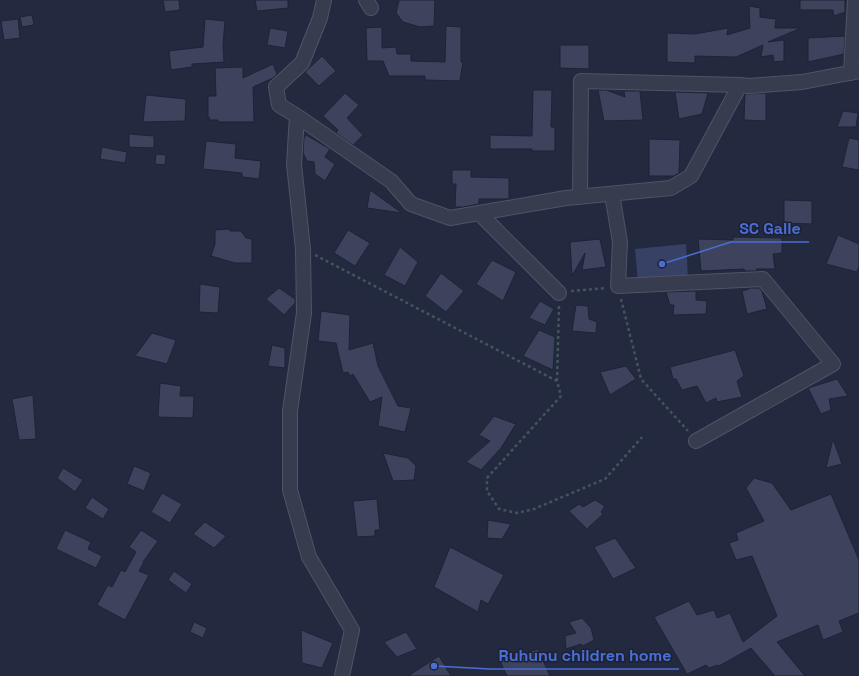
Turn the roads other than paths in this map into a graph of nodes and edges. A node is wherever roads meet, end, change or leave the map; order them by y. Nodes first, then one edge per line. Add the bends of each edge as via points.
1 (324, 0) edge
2 (855, 0) edge
3 (855, 72) edge
4 (740, 85) junction
5 (297, 116) junction
6 (612, 194) junction
7 (580, 197) junction
8 (479, 213) junction
9 (559, 293) road end
10 (696, 441) road end
11 (342, 676) edge

1 - 5 street via 320,18 302,63 276,87 279,105
2 - 3 street
3 - 4 street via 802,82
4 - 6 street via 691,176 670,188
4 - 7 street via 581,81
5 - 8 street via 392,181 411,204 450,218
5 - 11 street via 294,164 303,248 304,312 290,410 290,490 309,557 352,630
6 - 7 street
6 - 10 street via 620,242 618,286 763,279 833,364
7 - 8 street
8 - 9 street

